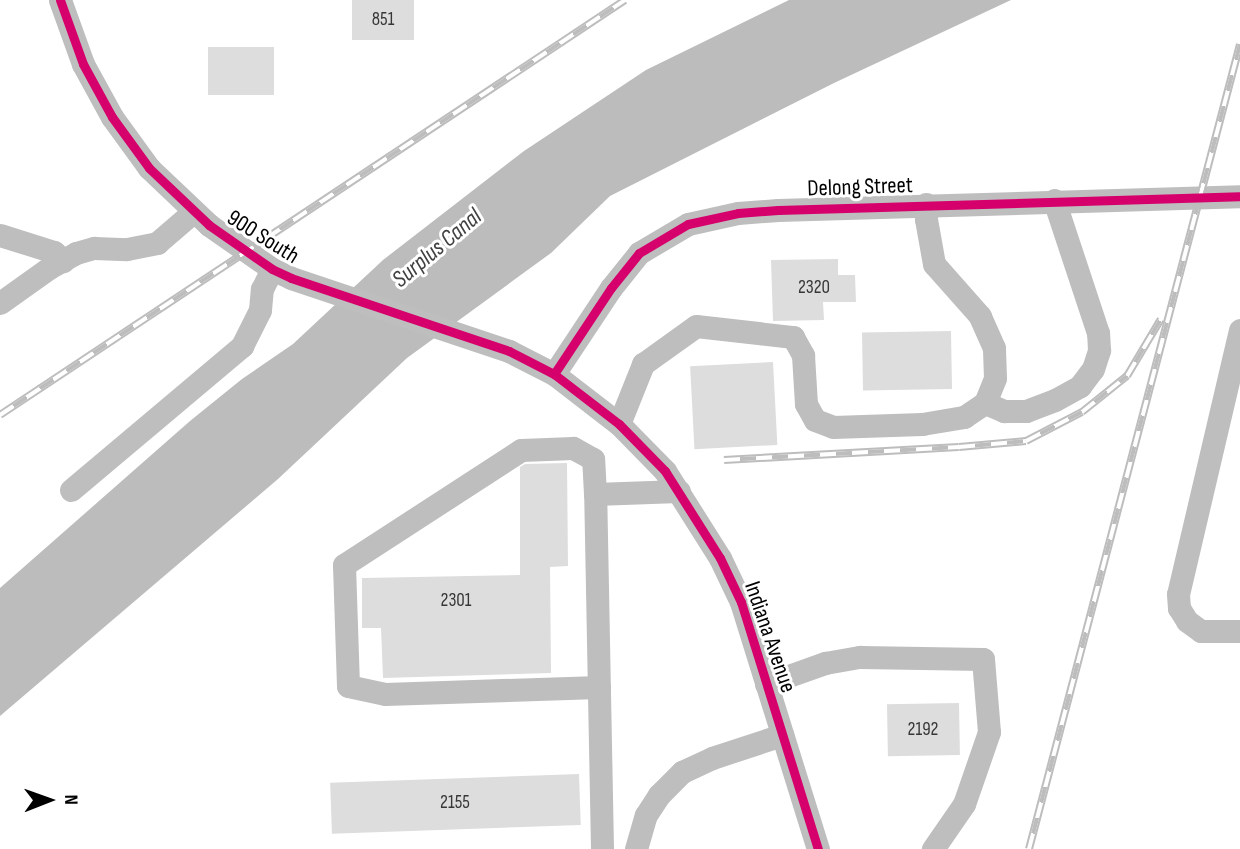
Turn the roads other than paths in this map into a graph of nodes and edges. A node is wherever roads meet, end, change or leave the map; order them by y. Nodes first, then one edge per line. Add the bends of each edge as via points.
1 (60, 0) edge
2 (1240, 197) edge
3 (1054, 200) junction
4 (926, 204) junction
5 (193, 212) junction
6 (0, 235) edge
7 (63, 261) junction
8 (272, 269) junction
9 (0, 303) edge
10 (1240, 330) edge
11 (554, 374) junction
12 (985, 403) junction
13 (620, 424) junction
14 (71, 490) dead end
15 (679, 491) junction
16 (595, 494) junction
17 (1240, 631) edge
18 (766, 684) junction
19 (599, 687) junction
20 (782, 735) junction
21 (603, 849) edge
22 (636, 849) edge
23 (817, 849) edge
24 (933, 849) edge

1 - 5 street, 900 South via 83,64 112,117 149,168
2 - 3 street, Delong Street
3 - 4 street, Delong Street
3 - 12 street via 1098,333 1093,369 1080,386 1026,411 1004,411
4 - 11 street, Delong Street via 738,213 688,223 639,253
4 - 12 street via 934,264 980,316 994,348 995,379
5 - 7 street via 149,247 94,248
5 - 8 street, 900 South
6 - 7 street via 54,252
7 - 9 street
8 - 11 street, 900 South via 310,286 509,351
8 - 14 street via 262,289 260,310 242,346
10 - 17 street via 1178,594 1187,621 1201,631
11 - 13 street, Indiana Avenue
12 - 13 street via 964,417 922,425 833,426 816,420 806,404 803,355 793,337 696,326 643,365
13 - 15 street, Indiana Avenue
15 - 16 street
15 - 18 street, Indiana Avenue via 741,602
16 - 19 street
16 - 19 street via 593,459 573,448 521,450 345,565 348,686 385,694
18 - 20 street, Indiana Avenue
18 - 24 street via 825,663 860,657 983,659 989,732 964,804
19 - 21 street
20 - 22 street via 682,772 646,815
20 - 23 street, Indiana Avenue

